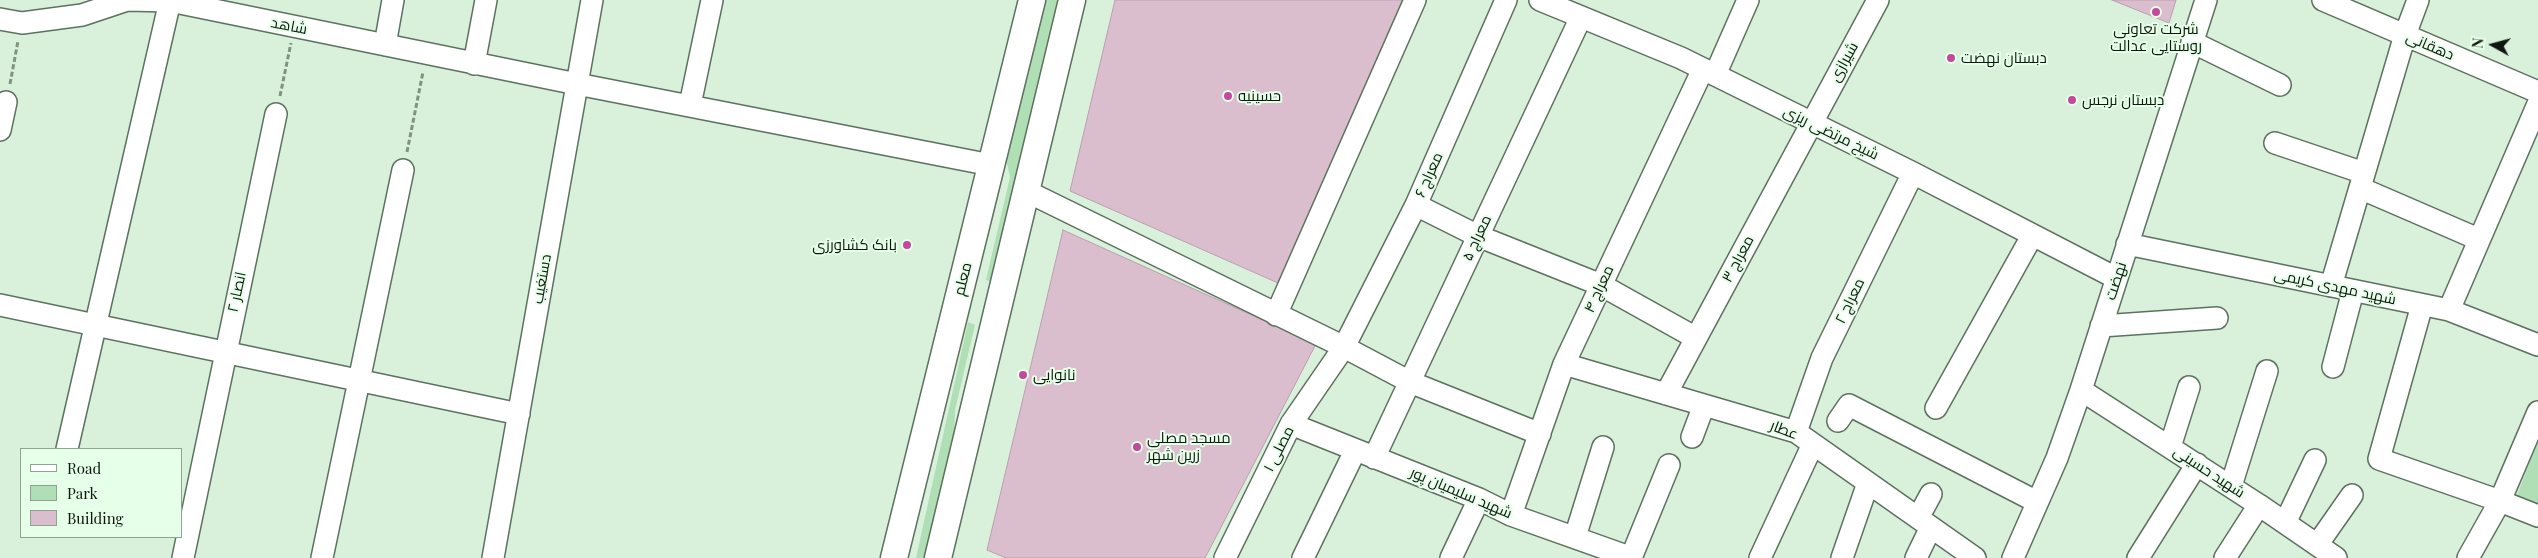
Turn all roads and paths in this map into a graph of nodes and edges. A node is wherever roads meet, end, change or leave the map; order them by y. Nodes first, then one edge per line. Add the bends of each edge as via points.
1 (394, 0) edge
2 (486, 0) edge
3 (592, 0) edge
4 (712, 0) edge
5 (1032, 0) edge
6 (1072, 0) edge
7 (1415, 0) edge
8 (1506, 0) edge
9 (1748, 0) edge
10 (1878, 0) edge
11 (2206, 0) edge
12 (2323, 0) edge
13 (2418, 0) edge
14 (170, 2) junction
15 (1550, 2) edge
16 (197, 4) edge
17 (1581, 17) junction
18 (0, 19) edge
19 (22, 23) junction
20 (295, 27) junction
21 (2405, 35) junction
22 (2192, 42) junction
23 (385, 45) junction
24 (427, 54) junction
25 (474, 64) junction
26 (1709, 72) junction
27 (577, 84) junction
28 (2280, 84) dead end
29 (2538, 92) edge
30 (6, 102) joint
31 (2538, 104) edge
32 (690, 105) junction
33 (276, 114) joint
34 (1810, 124) junction
35 (0, 130) edge
36 (2275, 143) dead end
37 (991, 165) junction
38 (403, 170) joint
39 (1913, 173) junction
40 (2362, 180) junction
41 (1026, 191) junction
42 (1416, 205) junction
43 (1478, 236) junction
44 (2032, 236) junction
45 (2478, 239) junction
46 (2128, 244) junction
47 (2116, 278) junction
48 (962, 284) junction
49 (1601, 285) junction
50 (2331, 286) junction
51 (2353, 291) junction
52 (1002, 292) junction
53 (0, 305) edge
54 (2422, 305) junction
55 (2449, 310) junction
56 (1276, 315) junction
57 (2217, 318) dead end
58 (95, 325) junction
59 (2101, 326) junction
60 (1696, 338) junction
61 (2538, 345) edge
62 (1344, 347) junction
63 (224, 352) junction
64 (1564, 364) junction
65 (2332, 367) dead end
66 (2267, 371) dead end
67 (359, 380) junction
68 (1410, 382) junction
69 (2189, 387) dead end
70 (2081, 390) junction
71 (1666, 394) junction
72 (1704, 405) junction
73 (1936, 408) dead end
74 (2538, 412) edge
75 (519, 414) junction
76 (1838, 420) dead end
77 (1291, 424) junction
78 (1540, 434) junction
79 (1692, 437) dead end
80 (1804, 438) junction
81 (1603, 447) dead end
82 (2170, 447) junction
83 (67, 448) edge
84 (1364, 455) junction
85 (2314, 460) dead end
86 (2197, 464) junction
87 (1669, 465) dead end
88 (1868, 483) junction
89 (2231, 486) junction
90 (1930, 494) dead end
91 (2352, 495) dead end
92 (1479, 499) junction
93 (2500, 500) junction
94 (2037, 502) junction
95 (2259, 505) junction
96 (1511, 515) junction
97 (2538, 516) edge
98 (1924, 522) junction
99 (2286, 523) junction
100 (1574, 537) junction
101 (2318, 545) junction
102 (1599, 552) edge
103 (183, 558) edge
104 (322, 558) edge
105 (493, 558) edge
106 (894, 558) edge
107 (938, 558) edge
108 (1225, 558) edge
109 (1303, 558) edge
110 (1451, 558) edge
111 (1632, 558) edge
112 (1760, 558) edge
113 (1842, 558) edge
114 (1916, 558) edge
115 (1975, 558) edge
116 (2014, 558) edge
117 (2138, 558) edge
118 (2225, 558) edge
119 (2336, 558) edge
120 (2468, 558) edge

1 - 23 street
2 - 25 street
3 - 27 street, دستغیب
4 - 32 street
5 - 37 main road, معلم
6 - 41 main road
7 - 56 street
8 - 42 street, معراج ۶
9 - 26 street, معراج ۴
10 - 34 street, شیرازی
11 - 22 street, نهضت
12 - 21 street, دهقانی
13 - 21 street
14 - 16 street, شاهد
14 - 19 street, شاهد via 127,0 82,15
14 - 58 street
15 - 17 street, شیخ مرتضی ریزی
16 - 20 street, شاهد
17 - 26 street, شیخ مرتضی ریزی
17 - 43 street, معراج ۵
18 - 19 street, شاهد
19 - 30 path
20 - 23 street, شاهد
20 - 33 path
21 - 29 street, دهقانی
21 - 40 street
22 - 28 street
22 - 46 street, نهضت
23 - 24 street, شاهد
24 - 25 street, شاهد
24 - 38 path
25 - 27 street, شاهد
26 - 34 street, شیخ مرتضی ریزی
26 - 49 street, معراج ۴
27 - 32 street, شاهد
27 - 75 street, دستغیب
30 - 35 street
31 - 45 street
32 - 37 street, شاهد
33 - 63 street, انصار ۲
34 - 39 street, شیخ مرتضی ریزی
34 - 60 street, معراج ۳
36 - 40 street
37 - 48 main road, معلم
38 - 67 street
39 - 44 street, شیخ مرتضی ریزی
39 - 80 street, معراج ۲ via 1822,358
40 - 45 street
40 - 50 street
41 - 52 main road
41 - 56 street
42 - 43 street
42 - 62 street, معراج ۶
43 - 49 street
43 - 68 street, معراج ۵
44 - 47 street, شیخ مرتضی ریزی
44 - 73 street
45 - 55 street
46 - 47 street, نهضت
46 - 50 street, شهید مهدی کریمی
47 - 59 street, نهضت
48 - 52 main road
48 - 106 main road, معلم
49 - 60 street
49 - 64 street, معراج ۴
50 - 51 street, شهید مهدی کریمی
51 - 54 street, شهید مهدی کریمی
51 - 65 street
52 - 107 main road
53 - 58 street
54 - 55 street, شهید مهدی کریمی
54 - 93 street via 2379,459
55 - 61 street, شهید مهدی کریمی
56 - 62 street
57 - 59 street
58 - 63 street
58 - 83 street
59 - 70 street, نهضت
60 - 71 street, معراج ۳
62 - 68 street
62 - 77 street, مصلی ۱
63 - 67 street
63 - 103 street, انصار ۲
64 - 71 street, عطار
64 - 78 street, معراج ۴
66 - 89 street
67 - 75 street
67 - 104 street
68 - 78 street
68 - 84 street, معراج ۵
69 - 82 street
70 - 82 street, شهید حسینی
70 - 94 street, نهضت
71 - 72 street, عطار
72 - 79 street
72 - 80 street, عطار
74 - 93 street
75 - 105 street, دستغیب
76 - 94 street via 1849,405
77 - 84 street, شهید سلیمیان پور
77 - 108 street, مصلی ۱
78 - 96 street, معراج ۴
80 - 88 street, عطار
80 - 112 street, معراج ۲
81 - 100 street
82 - 86 street, شهید حسینی
84 - 92 street, شهید سلیمیان پور
84 - 109 street, معراج ۵
85 - 99 street
86 - 89 street, شهید حسینی
86 - 117 street
87 - 111 street
88 - 98 street, عطار
88 - 113 street
89 - 95 street, شهید حسینی
90 - 98 street
91 - 101 street
92 - 96 street, شهید سلیمیان پور
92 - 110 street
93 - 97 street
93 - 120 street
94 - 116 street, نهضت
95 - 99 street, شهید حسینی
95 - 118 street
96 - 100 street, شهید سلیمیان پور
98 - 114 street
98 - 115 street, عطار
99 - 101 street, شهید حسینی
100 - 102 street, شهید سلیمیان پور
101 - 119 street, شهید حسینی
102 - 111 street, شهید سلیمیان پور

